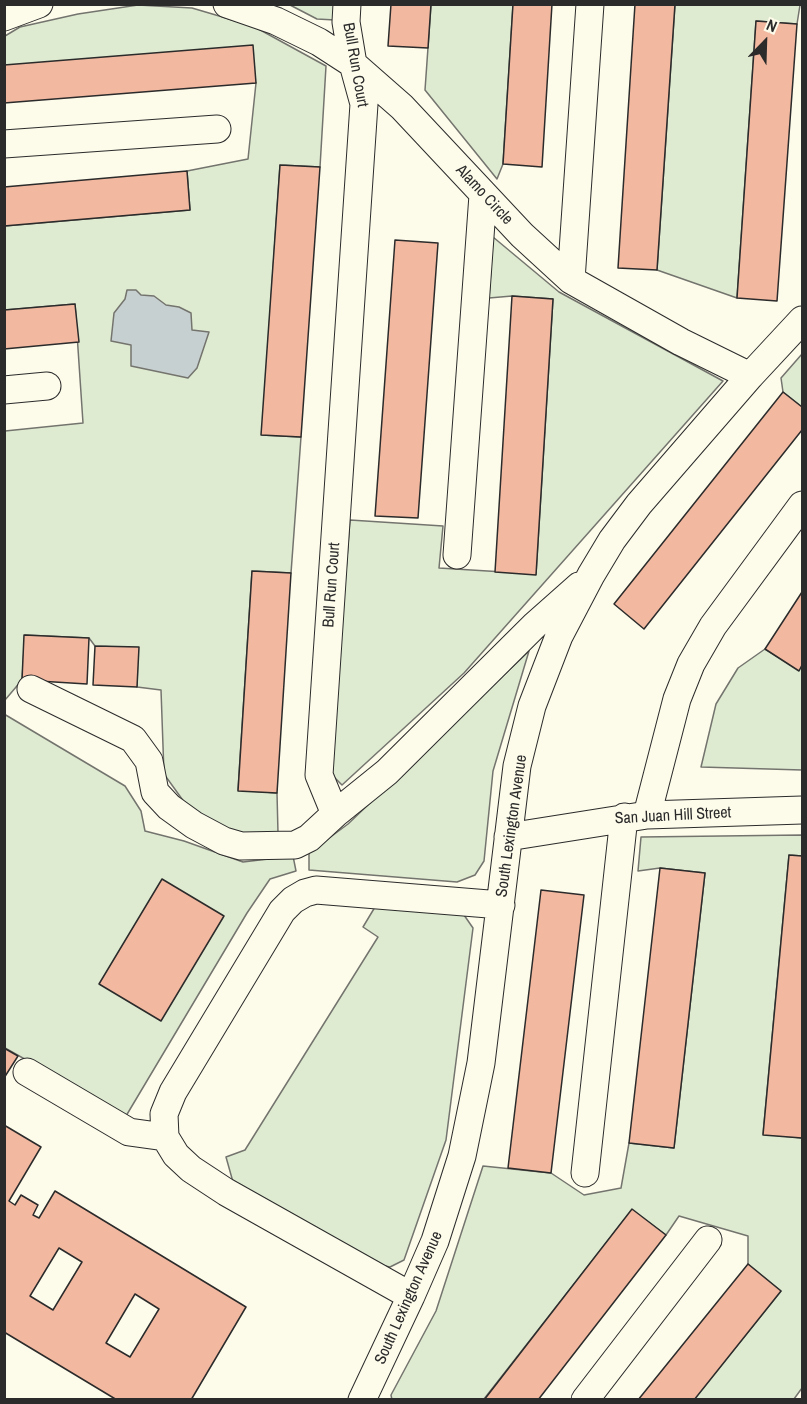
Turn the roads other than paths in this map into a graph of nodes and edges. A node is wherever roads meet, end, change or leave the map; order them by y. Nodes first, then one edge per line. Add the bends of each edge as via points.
1 (39, 4) edge
2 (227, 4) edge
3 (347, 4) edge
4 (590, 4) edge
5 (4, 17) edge
6 (353, 64) junction
7 (218, 129) dead end
8 (4, 144) edge
9 (483, 195) junction
10 (571, 280) junction
11 (802, 320) edge
12 (750, 376) junction
13 (47, 386) dead end
14 (4, 390) edge
15 (802, 505) edge
16 (458, 555) dead end
17 (591, 575) junction
18 (31, 689) dead end
19 (802, 810) edge
20 (335, 814) junction
21 (635, 816) junction
22 (508, 837) junction
23 (501, 905) junction
24 (27, 1072) dead end
25 (165, 1137) junction
26 (585, 1173) dead end
27 (708, 1240) dead end
28 (411, 1296) junction
29 (362, 1400) edge
30 (585, 1400) edge

1 - 5 street
2 - 6 street, Alamo Circle via 276,21
3 - 6 street, Bull Run Court
4 - 10 street
6 - 9 street, Alamo Circle via 402,107
6 - 20 street, Bull Run Court via 364,104 319,775
7 - 8 street
9 - 10 street, Alamo Circle
9 - 16 street
10 - 12 street, Alamo Circle
11 - 12 street, South Lexington Avenue
12 - 17 street, South Lexington Avenue via 639,504
13 - 14 street
15 - 21 street via 691,664
17 - 20 street via 387,772
17 - 22 street, South Lexington Avenue via 559,636 532,706 517,766
18 - 20 street via 133,739 149,761 155,792 194,825 224,841 241,846 295,845 309,838
19 - 21 street, San Juan Hill Street
21 - 22 street, San Juan Hill Street
21 - 26 street
22 - 23 street, South Lexington Avenue
23 - 25 street via 316,890 293,900 282,911 173,1092 164,1114
23 - 28 street, South Lexington Avenue via 482,1063 462,1156 435,1241
24 - 25 street via 129,1131
25 - 28 street via 191,1170
27 - 30 street
28 - 29 street, South Lexington Avenue

